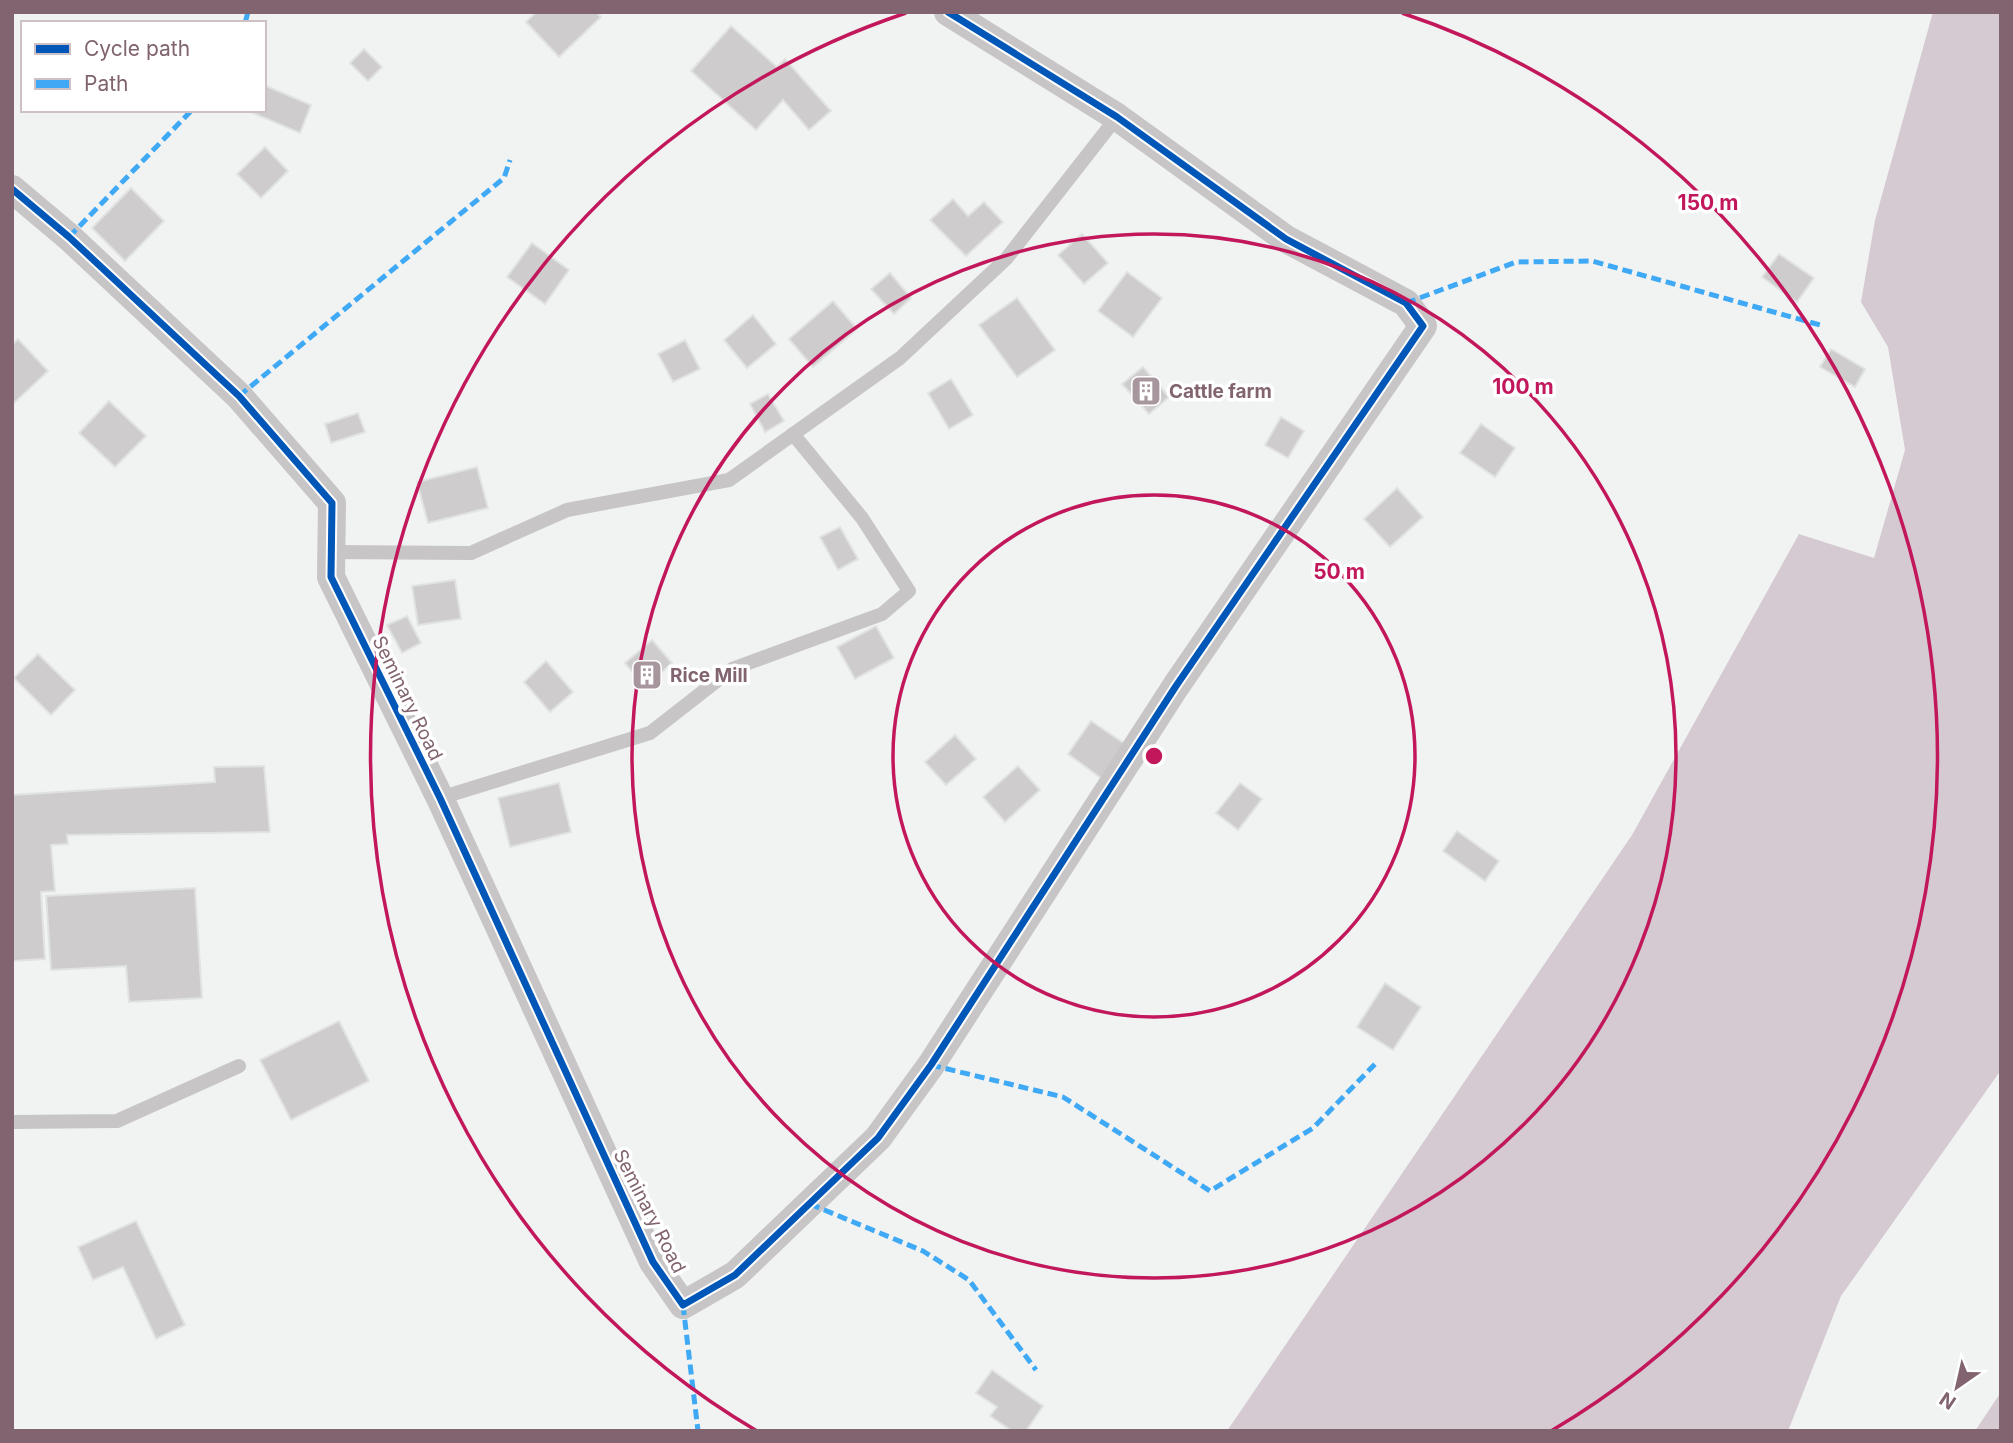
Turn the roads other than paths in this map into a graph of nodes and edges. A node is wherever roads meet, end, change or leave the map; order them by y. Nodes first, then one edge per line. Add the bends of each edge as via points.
1 (948, 12) edge
2 (1117, 117) junction
3 (12, 189) edge
4 (793, 434) junction
5 (331, 552) junction
6 (440, 798) junction
7 (239, 1066) dead end
8 (12, 1122) edge

1 - 2 street
2 - 4 lane via 1006,259 900,358
2 - 6 street, Seminary Road via 1286,239 1406,303 1423,326 1176,686 931,1065 878,1138 735,1275 683,1305 653,1262
3 - 5 street, Seminary Road via 239,396 332,503
4 - 5 lane via 729,480 567,510 471,553
4 - 6 lane via 862,517 909,591 882,614 733,669 650,733
5 - 6 street, Seminary Road via 331,577
7 - 8 lane via 117,1121

